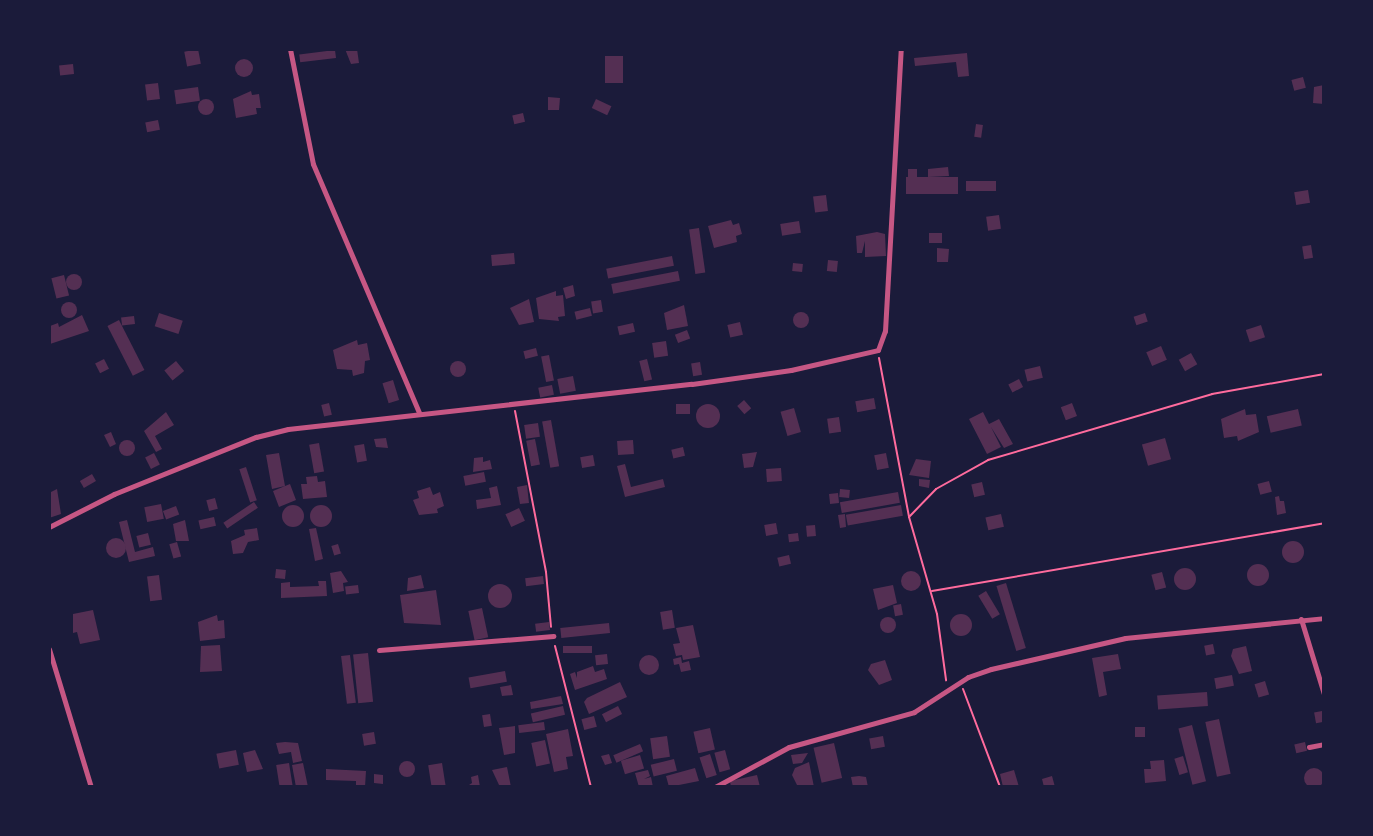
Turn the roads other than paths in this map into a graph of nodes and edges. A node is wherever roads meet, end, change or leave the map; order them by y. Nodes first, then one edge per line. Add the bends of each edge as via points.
1 (290, 49) edge
2 (901, 49) edge
3 (419, 413) junction
4 (49, 527) edge
5 (1324, 618) edge
6 (1301, 619) junction
7 (553, 636) road end
8 (49, 649) edge
9 (379, 650) dead end
10 (1324, 694) edge
11 (1324, 744) edge
12 (1309, 747) dead end
13 (91, 787) edge
14 (715, 787) edge

1 - 3 street via 313,164
2 - 3 street via 885,331 878,350 791,370
3 - 4 street via 256,437 114,494
5 - 6 street
6 - 10 street
6 - 14 street via 1125,638 991,669 914,712 789,747
7 - 9 street
8 - 13 street
11 - 12 street

